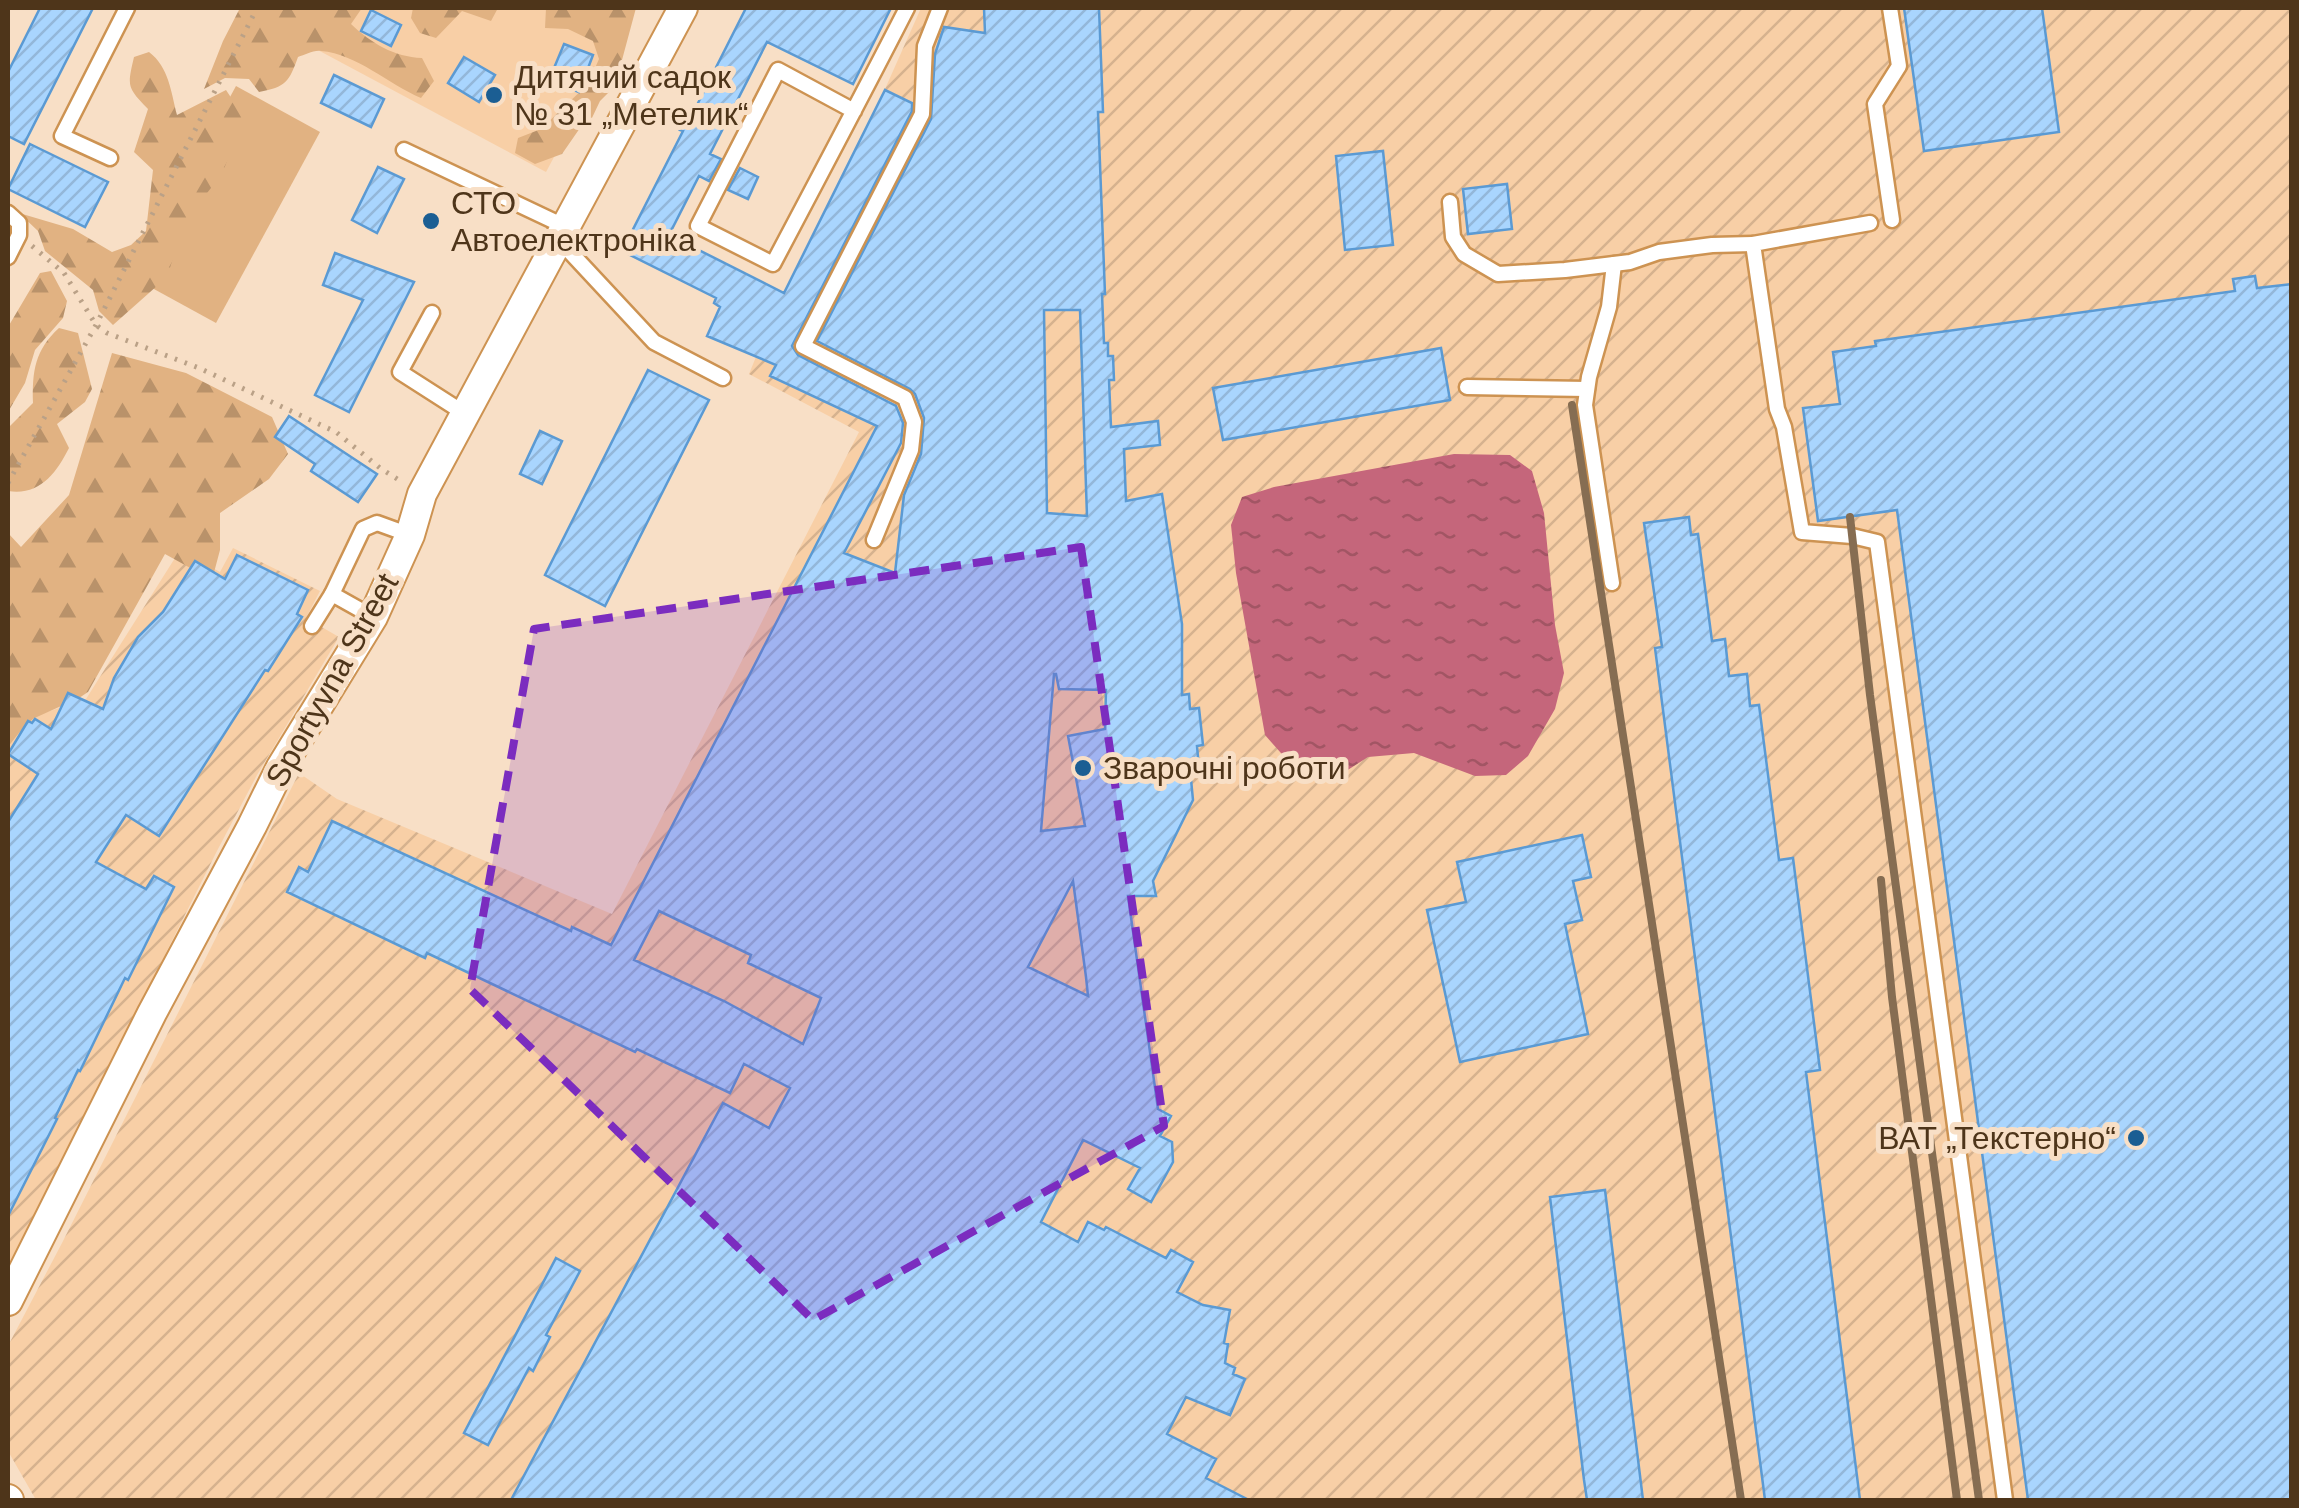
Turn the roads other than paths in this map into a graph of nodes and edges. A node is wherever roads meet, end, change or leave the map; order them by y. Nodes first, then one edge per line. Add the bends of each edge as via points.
1 (127, 8) edge
2 (683, 8) edge
3 (907, 8) edge
4 (940, 8) edge
5 (1890, 8) edge
6 (854, 110) junction
7 (404, 150) dead end
8 (110, 158) dead end
9 (1450, 202) dead end
10 (8, 213) edge
11 (1892, 220) dead end
12 (1870, 223) dead end
13 (561, 232) junction
14 (1753, 244) junction
15 (8, 257) edge
16 (1614, 264) junction
17 (432, 313) dead end
18 (723, 378) dead end
19 (1467, 387) dead end
20 (1587, 389) junction
21 (464, 413) junction
22 (410, 535) junction
23 (874, 540) dead end
24 (1612, 583) dead end
25 (332, 594) junction
26 (373, 617) junction
27 (312, 626) dead end
28 (8, 1301) edge
29 (2005, 1500) edge

1 - 8 lane via 62,136
2 - 13 street, Sportyvna Street
3 - 6 lane
4 - 23 lane via 925,46 922,114 803,346 905,398 914,422 910,450
5 - 11 lane via 1899,66 1875,104
6 - 6 lane via 778,70 698,226 772,264
7 - 13 lane
9 - 16 lane via 1453,236 1464,254 1498,274
10 - 15 lane via 19,223
12 - 14 lane
13 - 18 lane via 654,342
13 - 21 street, Sportyvna Street
14 - 16 lane via 1659,252
14 - 29 lane via 1802,532 1878,542
16 - 20 lane
17 - 21 lane via 400,372
19 - 20 lane
20 - 24 lane via 1584,405
21 - 22 street, Sportyvna Street via 422,494
22 - 25 lane via 377,523 363,529
22 - 26 street, Sportyvna Street
25 - 26 lane
25 - 27 lane
26 - 28 street, Sportyvna Street via 280,767

